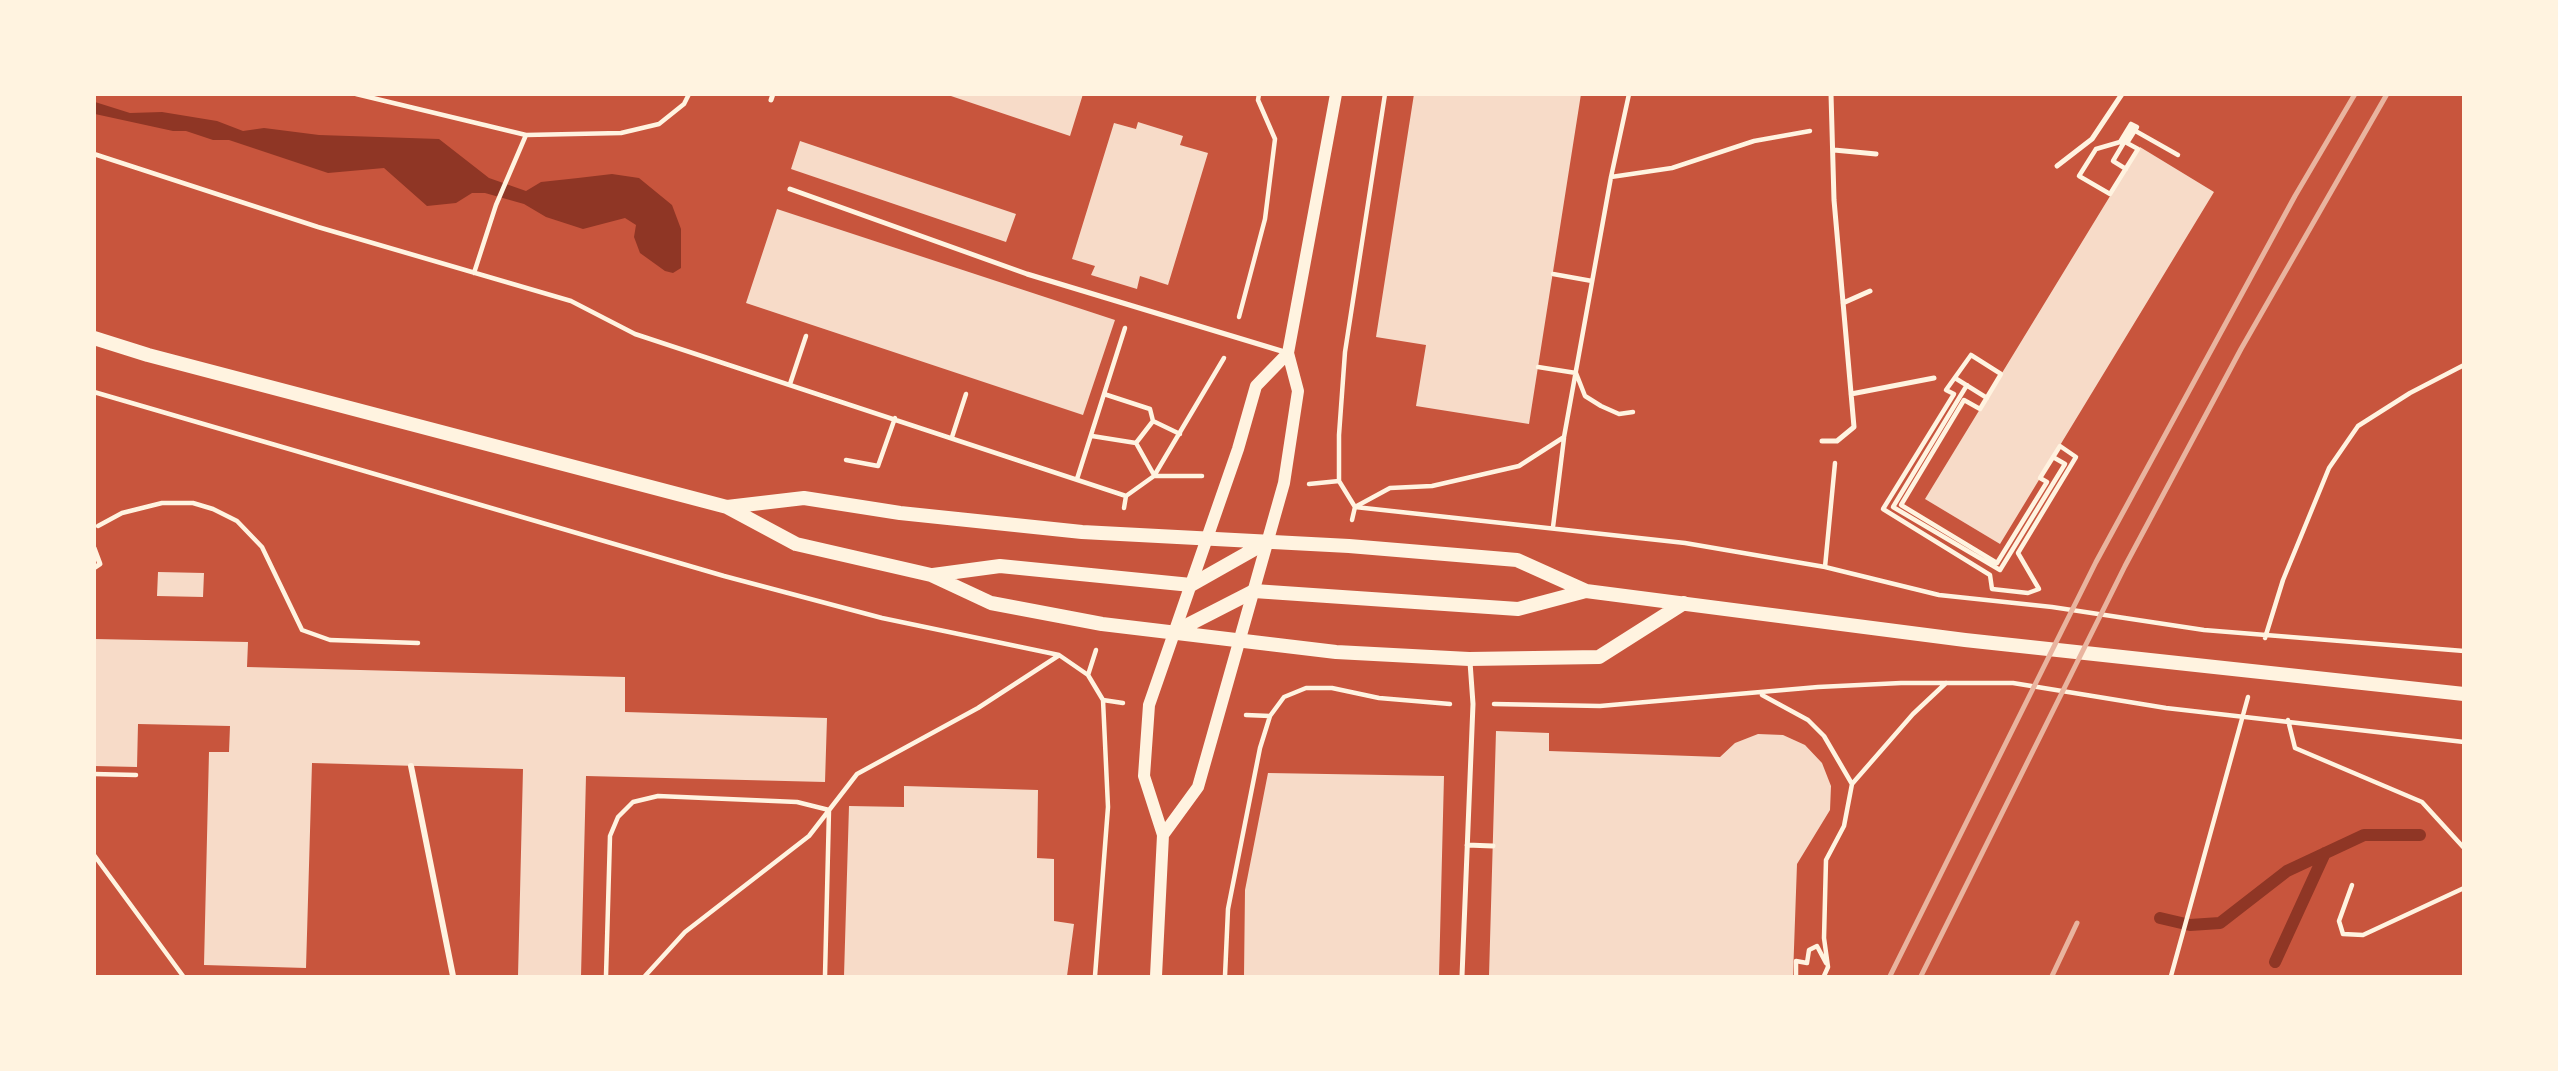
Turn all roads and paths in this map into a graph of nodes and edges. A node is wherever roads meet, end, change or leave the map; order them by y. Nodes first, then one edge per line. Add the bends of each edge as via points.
1 (356, 94) edge
2 (690, 94) edge
3 (1259, 94) edge
4 (1336, 94) edge
5 (1385, 94) edge
6 (1629, 94) edge
7 (1831, 94) edge
8 (2122, 94) edge
9 (1835, 127) junction
10 (2135, 131) junction
11 (526, 135) junction
12 (1834, 150) junction
13 (94, 154) edge
14 (1877, 154) dead end
15 (2178, 155) dead end
16 (2057, 166) dead end
17 (2126, 169) junction
18 (1611, 177) junction
19 (790, 189) dead end
20 (474, 273) junction
21 (1553, 274) dead end
22 (1592, 281) junction
23 (1870, 291) dead end
24 (1843, 303) junction
25 (1133, 307) junction
26 (806, 336) dead end
27 (94, 338) edge
28 (1232, 338) junction
29 (1287, 353) junction
30 (2463, 365) edge
31 (1538, 367) dead end
32 (1576, 373) junction
33 (1947, 373) dead end
34 (1934, 378) dead end
35 (1955, 378) junction
36 (790, 384) junction
37 (1967, 385) junction
38 (94, 393) edge
39 (966, 394) dead end
40 (1104, 394) junction
41 (1851, 394) junction
42 (1987, 398) junction
43 (1633, 412) dead end
44 (895, 418) junction
45 (1153, 421) junction
46 (1180, 434) junction
47 (1092, 436) junction
48 (952, 437) junction
49 (1564, 437) junction
50 (1822, 441) dead end
51 (1837, 441) junction
52 (1136, 443) junction
53 (2053, 457) junction
54 (846, 460) dead end
55 (1154, 476) junction
56 (1202, 476) dead end
57 (1077, 479) junction
58 (1339, 481) junction
59 (1314, 484) dead end
60 (1354, 507) junction
61 (727, 508) junction
62 (1351, 522) dead end
63 (1553, 527) junction
64 (94, 528) edge
65 (1207, 539) junction
66 (1267, 542) junction
67 (94, 548) edge
68 (1825, 567) junction
69 (94, 568) edge
70 (932, 575) junction
71 (1191, 585) junction
72 (1254, 591) junction
73 (1586, 591) junction
74 (1684, 603) junction
75 (1174, 632) junction
76 (1240, 640) junction
77 (418, 643) dead end
78 (1097, 644) dead end
79 (2261, 650) dead end
80 (2463, 651) edge
81 (1059, 656) junction
82 (1469, 659) junction
83 (1088, 675) junction
84 (1946, 683) junction
85 (2250, 688) dead end
86 (1761, 694) junction
87 (2463, 694) edge
88 (1103, 700) junction
89 (1119, 702) dead end
90 (1441, 704) dead end
91 (1504, 704) dead end
92 (1251, 715) dead end
93 (1270, 716) junction
94 (2288, 720) junction
95 (2463, 742) edge
96 (411, 766) dead end
97 (94, 774) edge
98 (136, 775) dead end
99 (1852, 784) junction
100 (830, 810) junction
101 (1163, 835) junction
102 (1467, 845) junction
103 (1493, 846) dead end
104 (2463, 848) edge
105 (94, 855) edge
106 (2352, 885) dead end
107 (2463, 888) edge
108 (1828, 967) junction
109 (183, 976) edge
110 (453, 976) edge
111 (606, 976) edge
112 (645, 976) edge
113 (825, 976) edge
114 (1095, 976) edge
115 (1156, 976) edge
116 (1225, 976) edge
117 (1462, 976) edge
118 (1796, 976) edge
119 (1824, 976) edge
120 (2171, 976) edge

1 - 11 path
2 - 11 path via 659,124 621,133
3 - 28 path via 1275,139 1265,219
4 - 29 street
5 - 58 path via 1345,352
6 - 18 path
7 - 9 lane
8 - 16 lane via 2092,139
9 - 12 lane
9 - 18 path via 1754,141 1672,168
10 - 15 path
10 - 17 path via 2127,143 2138,149
10 - 17 path via 2132,129 2113,161
10 - 17 path via 2137,127 2131,124 2120,142 2096,149 2079,176 2110,194
11 - 20 path
12 - 14 lane
12 - 24 lane
13 - 20 path
18 - 22 path
19 - 25 lane
20 - 36 path via 571,301 635,334
21 - 22 path
22 - 32 path
23 - 24 lane
24 - 41 lane
25 - 28 lane
25 - 40 path
26 - 36 path
27 - 61 main road
28 - 29 lane
28 - 46 path
29 - 65 street via 1256,386
29 - 66 street via 1298,391 1284,483
30 - 79 path via 2358,426 2329,468 2283,580
31 - 32 path
32 - 43 path via 1585,396 1619,414
32 - 49 path
33 - 35 path
34 - 41 lane
35 - 37 path
35 - 42 path via 1971,355 2001,374
35 - 53 path via 1946,390 1954,394 1883,509 1990,575 1992,589 2028,593 2039,589 2018,553 2076,457 2060,446
36 - 44 path
37 - 42 path
37 - 53 path via 1893,507 2000,570 2065,464
38 - 81 path via 737,580 882,618
39 - 48 path
40 - 45 path via 1150,409
40 - 47 path
41 - 51 lane via 1854,427
42 - 53 path via 1980,409 1964,400 1902,505 1997,563 2047,482 2040,478
44 - 48 path
44 - 54 path via 878,466
45 - 46 path
45 - 52 path
46 - 55 path
47 - 52 path
47 - 57 path
48 - 57 path
49 - 60 path via 1519,466 1432,486 1390,488
49 - 63 path
50 - 51 lane
51 - 68 path
52 - 55 path
55 - 56 path
55 - 57 path via 1126,496
58 - 59 path
58 - 60 path
60 - 62 path
60 - 63 path
61 - 65 main road via 804,498 1069,531
61 - 70 main road via 796,544
63 - 68 path
64 - 77 path via 122,513 162,503 193,503 213,509 237,521 262,547 302,630 330,640
65 - 66 main road
65 - 71 street
66 - 71 main road
66 - 72 street
66 - 73 main road via 1517,560
67 - 69 lane via 100,564
68 - 80 path via 1939,595 2204,630
70 - 71 main road via 1000,566
70 - 75 main road via 991,603
71 - 75 street
72 - 73 main road via 1518,608
72 - 75 main road
72 - 76 street
73 - 74 main road
74 - 82 main road via 1599,657
74 - 87 main road via 1965,640
75 - 76 main road
75 - 101 street via 1149,705 1144,740 1144,776
76 - 82 main road via 1336,652
76 - 101 street via 1198,787
78 - 83 path
81 - 83 path
81 - 100 path via 978,708 857,774
82 - 102 lane
83 - 88 path
84 - 86 path via 1818,687
84 - 94 path via 2012,683 2166,708
84 - 99 path
85 - 120 path
86 - 91 path via 1600,706
86 - 99 path via 1808,720 1824,736
88 - 89 path
88 - 114 path via 1108,807
90 - 93 path via 1306,688 1284,697
92 - 93 path
93 - 116 path via 1228,909
94 - 95 path
94 - 104 path via 2295,748 2422,802
96 - 110 street
97 - 98 path
99 - 108 path via 1844,826 1826,860
100 - 111 path via 797,802 658,796 633,802 618,817 610,836
100 - 112 path via 809,836 685,932
100 - 113 path
101 - 115 street
102 - 103 lane
102 - 117 lane
105 - 109 path
106 - 107 path via 2339,920 2343,934 2363,935
108 - 118 path via 1817,946 1809,950 1807,963 1795,961
108 - 119 path

